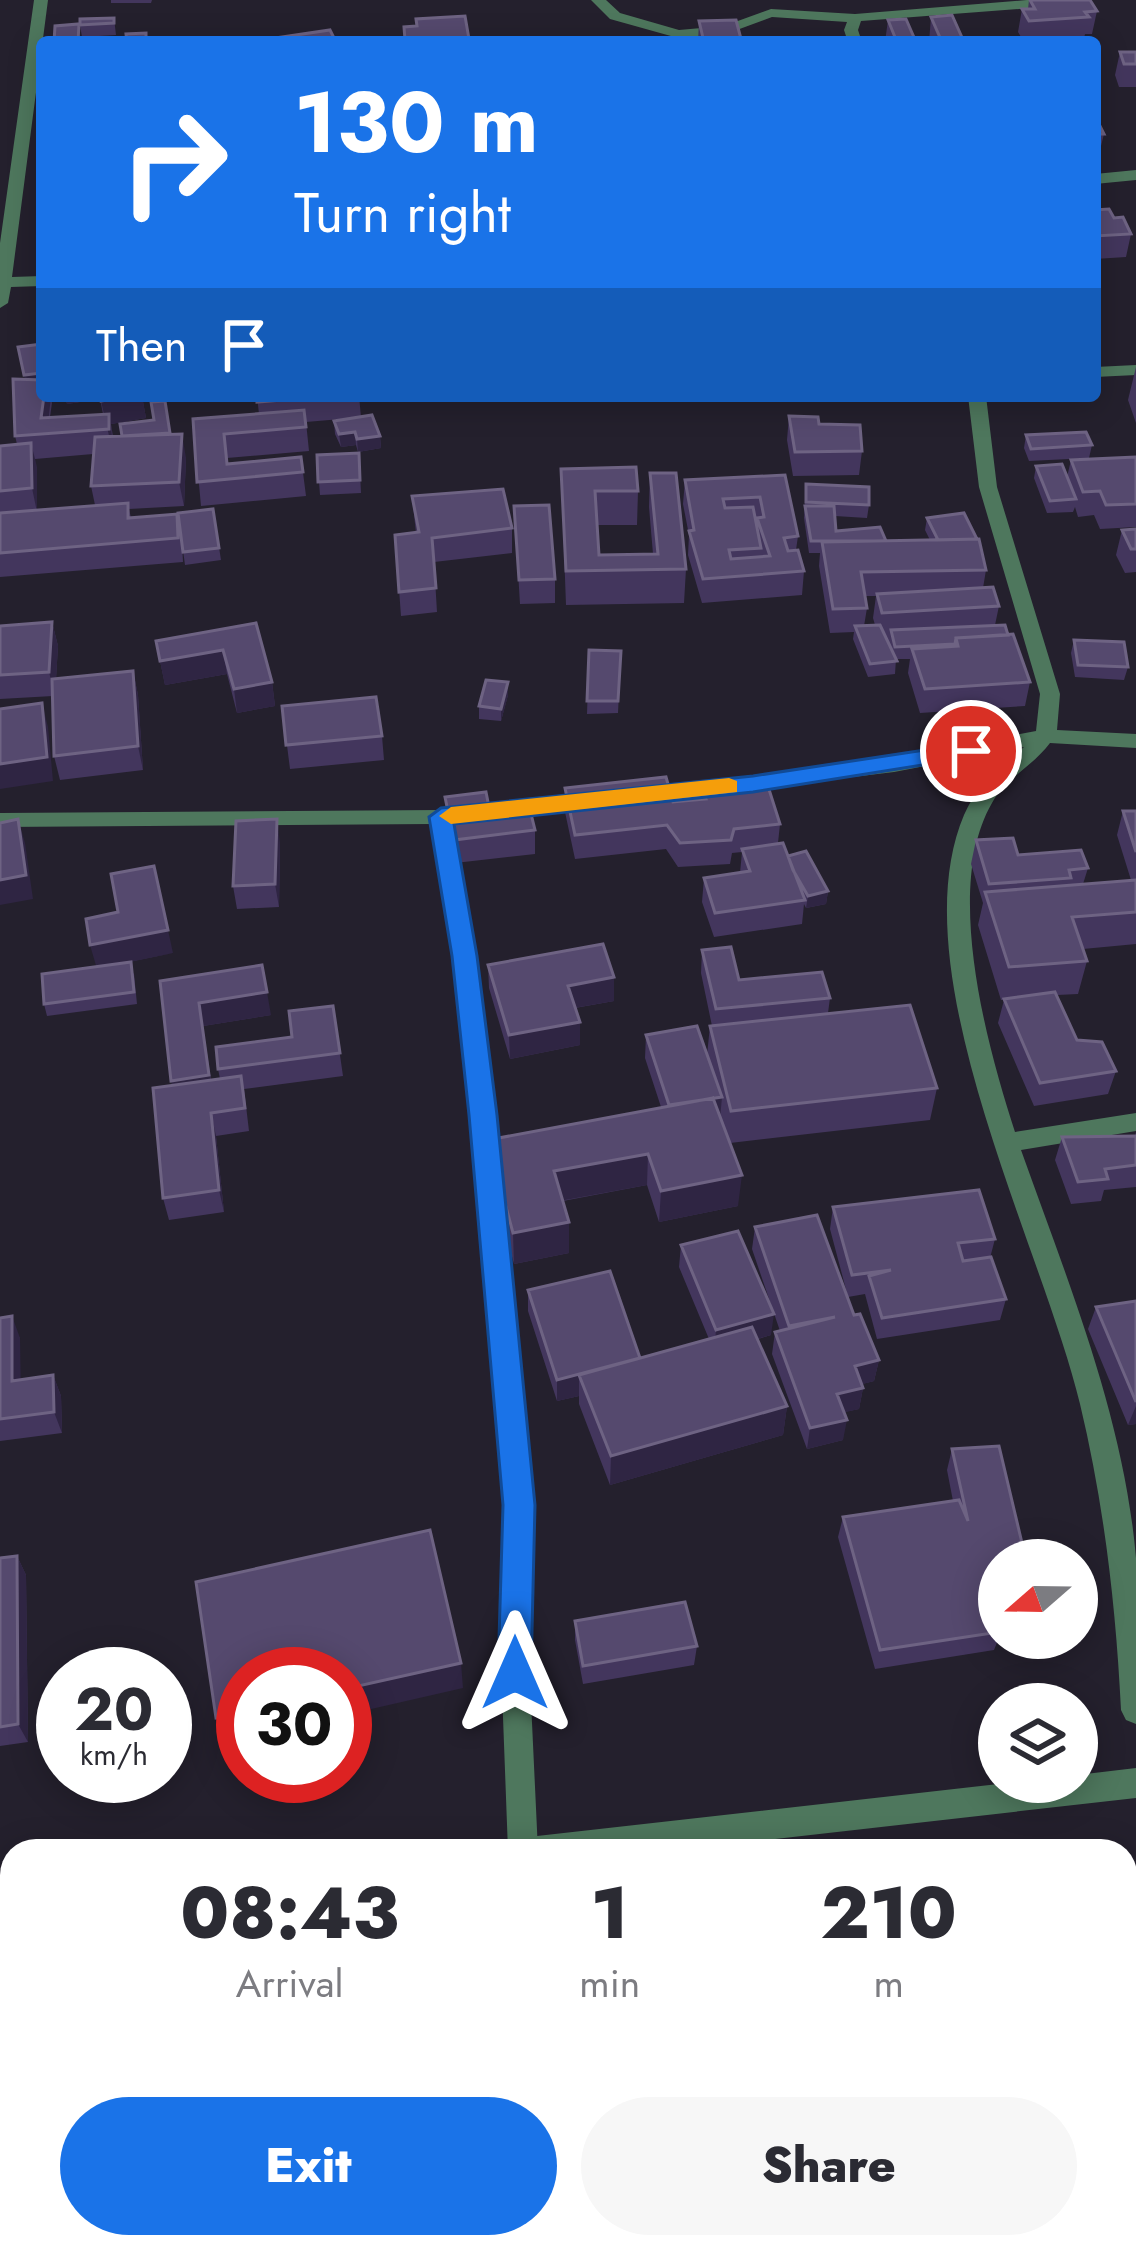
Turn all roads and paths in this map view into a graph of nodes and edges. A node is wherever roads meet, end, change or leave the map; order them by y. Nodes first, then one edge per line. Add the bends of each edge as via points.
1 (41, 0) edge
2 (598, 0) edge
3 (1084, 0) edge
4 (855, 19) junction
5 (853, 36) edge
6 (1136, 175) edge
7 (1101, 178) edge
8 (36, 280) edge
9 (1, 282) edge
10 (0, 303) edge
11 (1136, 370) edge
12 (1101, 372) edge
13 (978, 402) edge
14 (1048, 736) junction
15 (1136, 741) edge
16 (441, 817) junction
17 (0, 820) edge
18 (1136, 1122) edge
19 (1007, 1143) junction
20 (1136, 1710) edge
21 (1136, 1783) edge
22 (522, 1839) edge
23 (642, 1839) edge

1 - 9 street
2 - 4 street via 615,16 678,34 780,12
3 - 4 street
4 - 5 street
6 - 7 street
8 - 9 street
9 - 10 street
11 - 12 street
13 - 14 street via 988,487 1050,694
14 - 15 street
14 - 16 street via 753,784
14 - 19 street via 985,795 966,845 966,984
16 - 17 street
16 - 22 street via 483,1115 519,1505 514,1636
18 - 19 street
19 - 20 street via 1092,1401 1133,1638
21 - 23 street

